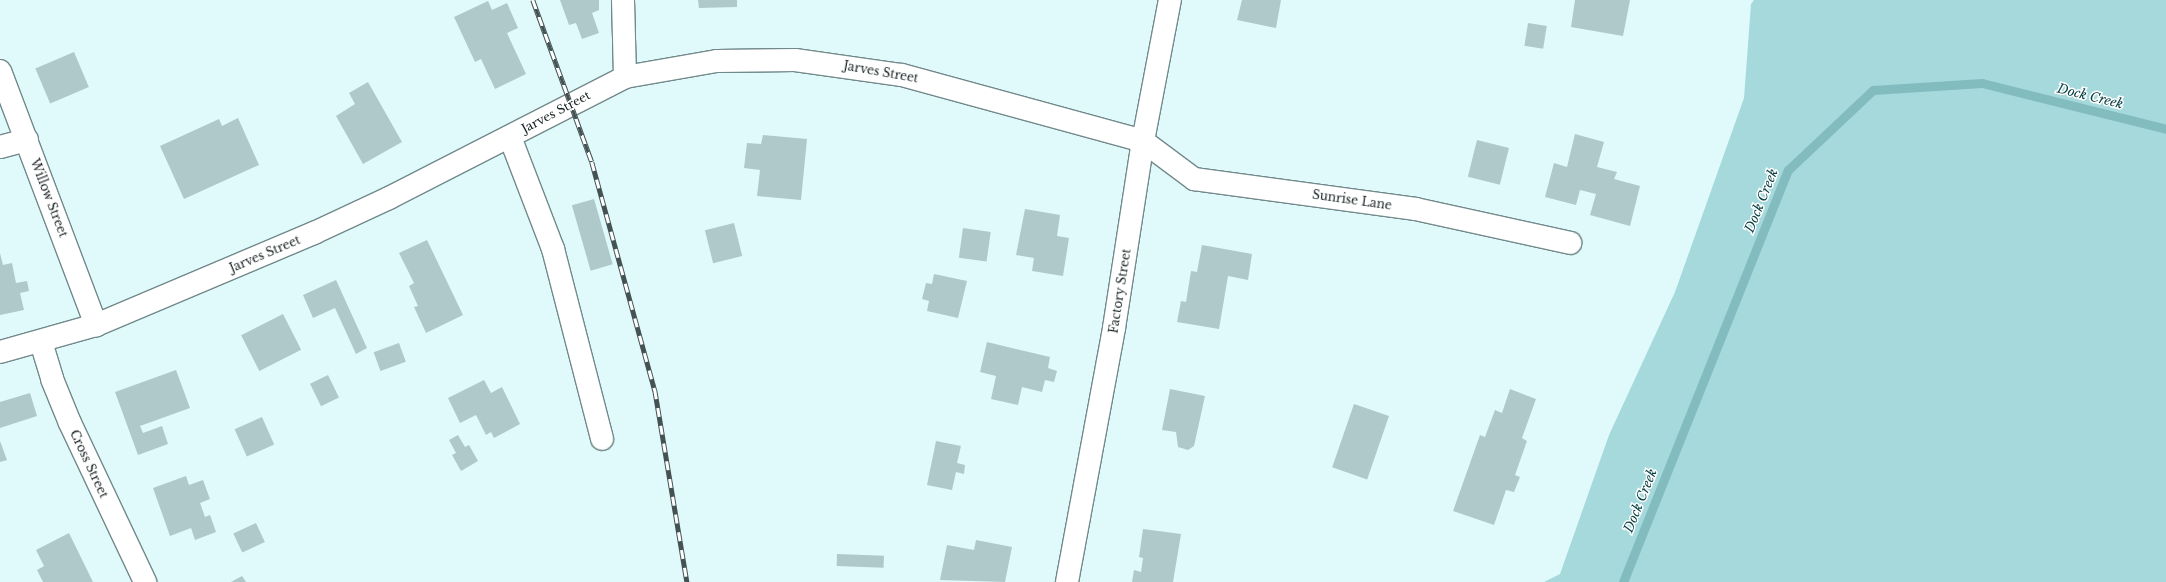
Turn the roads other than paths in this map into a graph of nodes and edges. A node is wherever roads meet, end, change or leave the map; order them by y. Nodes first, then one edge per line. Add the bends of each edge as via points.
1 (623, 0) edge
2 (1170, 0) edge
3 (0, 71) edge
4 (625, 77) junction
5 (510, 136) junction
6 (27, 140) junction
7 (1143, 141) junction
8 (0, 147) edge
9 (1570, 244) dead end
10 (96, 325) junction
11 (41, 342) junction
12 (0, 352) edge
13 (602, 439) dead end
14 (146, 582) edge
15 (1067, 582) edge

1 - 4 street
2 - 7 street, Factory Street
3 - 6 street, Willow Street
4 - 5 street, Jarves Street
4 - 7 street, Jarves Street via 717,61 753,59 851,66 950,86
5 - 10 street, Jarves Street via 314,233
5 - 13 street via 553,249
6 - 8 street
6 - 10 street, Willow Street
7 - 9 street, Sunrise Lane via 1194,179 1416,209
7 - 15 street, Factory Street via 1114,328
10 - 11 street, Jarves Street
11 - 12 street, Jarves Street
11 - 14 street, Cross Street via 52,379 70,423

